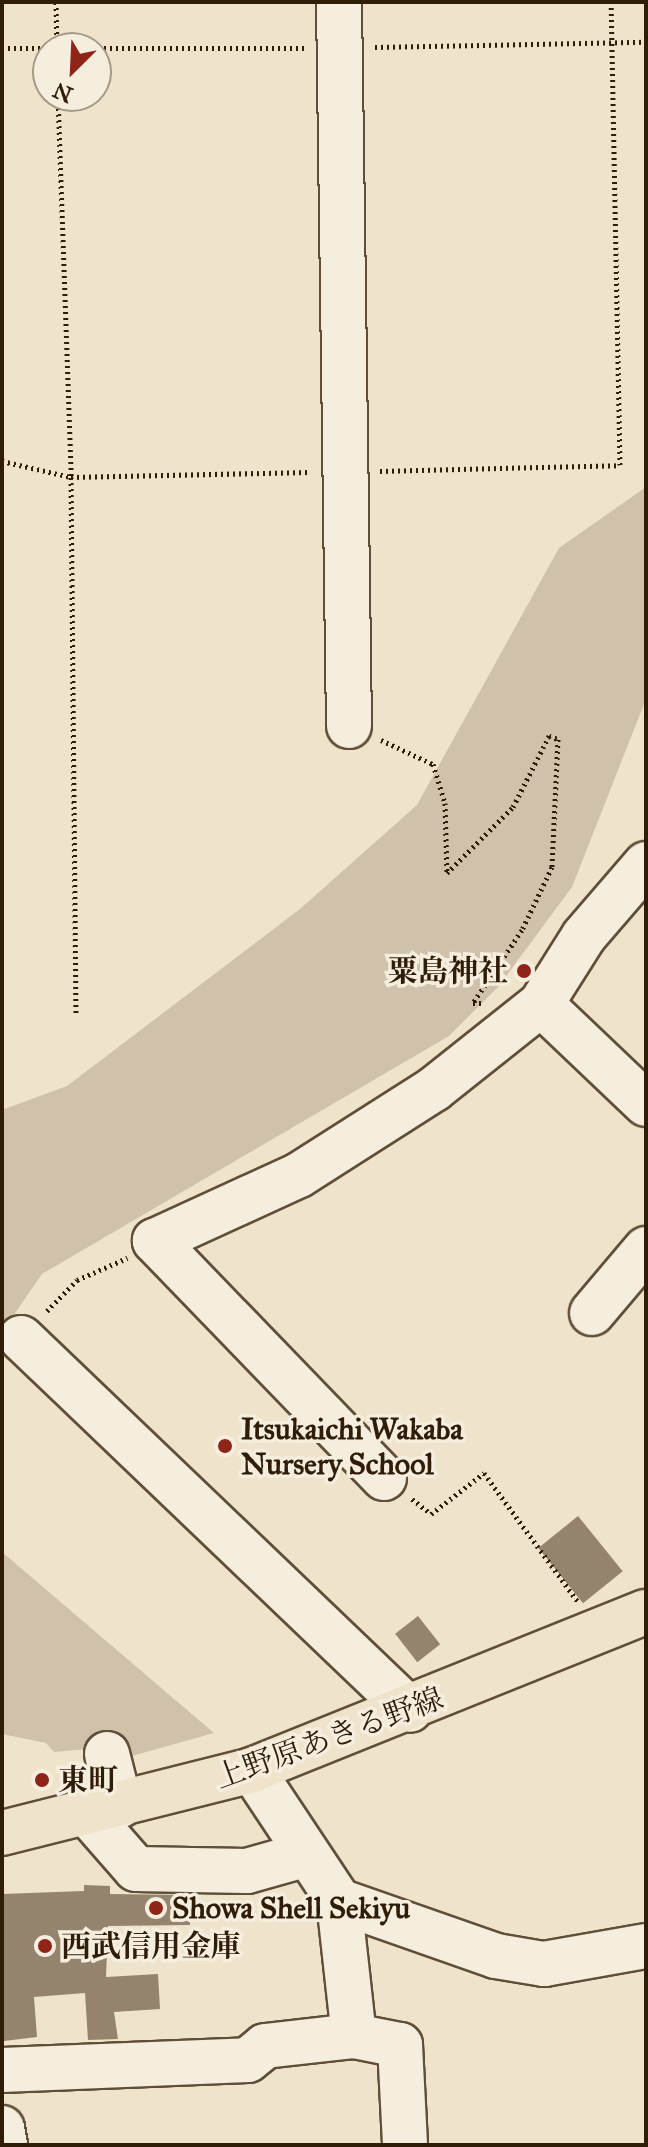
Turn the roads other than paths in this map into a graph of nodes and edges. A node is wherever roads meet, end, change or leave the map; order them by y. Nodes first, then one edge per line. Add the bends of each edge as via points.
1 (339, 2) edge
2 (349, 726) road end
3 (646, 864) edge
4 (541, 1004) junction
5 (646, 1104) edge
6 (646, 1249) edge
7 (592, 1313) dead end
8 (21, 1338) road end
9 (384, 1478) road end
10 (646, 1612) edge
11 (410, 1710) junction
12 (107, 1754) dead end
13 (252, 1770) junction
14 (104, 1809) junction
15 (2, 1833) edge
16 (304, 1855) junction
17 (339, 1901) junction
18 (646, 1946) edge
19 (354, 2036) junction
20 (2, 2070) edge
21 (2, 2128) edge
22 (5, 2145) edge
23 (405, 2145) edge

1 - 2 street
3 - 4 street via 584,936
4 - 5 street
4 - 9 street via 434,1089 299,1175 155,1241
6 - 7 street
8 - 11 street
10 - 11 main road, 上野原あきる野線
11 - 13 main road, 上野原あきる野線
12 - 14 street
13 - 14 main road, 上野原あきる野線
13 - 16 street
14 - 15 main road, 上野原あきる野線
14 - 16 street via 136,1869 247,1871
16 - 17 street
17 - 18 street via 496,1956 544,1964
17 - 19 street
19 - 20 street via 265,2046 248,2060
19 - 23 street via 400,2045
21 - 22 street

